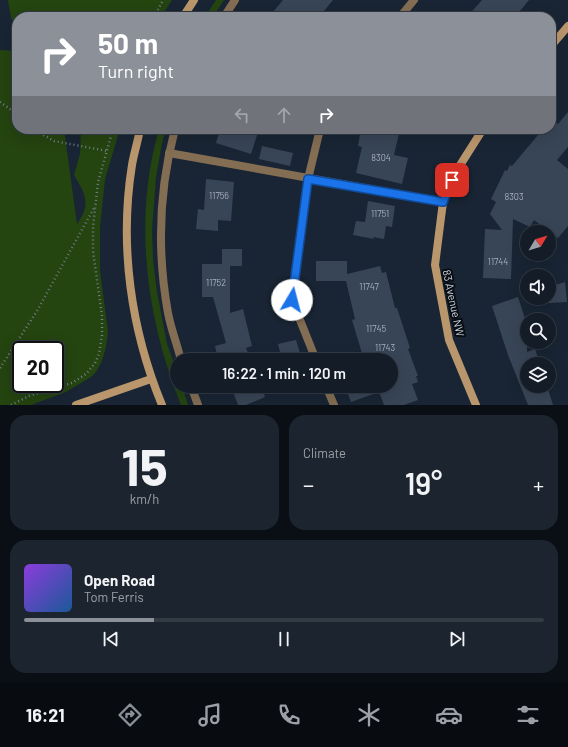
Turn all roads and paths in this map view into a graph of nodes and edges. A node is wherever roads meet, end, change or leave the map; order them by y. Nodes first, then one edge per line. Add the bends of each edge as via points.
1 (164, 0) edge
2 (194, 0) edge
3 (235, 0) edge
4 (414, 0) edge
5 (157, 12) edge
6 (187, 12) edge
7 (227, 12) edge
8 (404, 12) edge
9 (568, 26) edge
10 (556, 40) edge
11 (0, 102) edge
12 (12, 110) edge
13 (43, 134) edge
14 (112, 134) edge
15 (139, 134) edge
16 (174, 134) edge
17 (319, 134) edge
18 (480, 134) edge
19 (107, 151) junction
20 (169, 153) junction
21 (308, 179) junction
22 (443, 202) junction
23 (95, 206) junction
24 (179, 353) edge
25 (313, 353) edge
26 (0, 368) edge
27 (151, 379) junction
28 (194, 393) edge
29 (329, 393) edge
30 (10, 405) edge
31 (76, 405) edge
32 (162, 405) edge
33 (198, 405) edge
34 (334, 405) edge
35 (476, 405) edge

1 - 5 path
2 - 6 street
3 - 7 street
4 - 8 street
9 - 10 street
11 - 12 path
13 - 19 path via 54,140
14 - 19 path
15 - 27 street via 132,165 127,219 128,269 134,310
16 - 20 street
17 - 21 street
18 - 22 street, 83 Avenue NW via 457,170
19 - 23 path via 98,182
20 - 21 street
20 - 24 street via 160,217 162,264 168,314
21 - 22 street
21 - 25 street via 292,300
22 - 35 street, 83 Avenue NW via 435,265 450,340
23 - 26 path via 37,311
23 - 30 path via 92,251 102,322 99,354 86,374 72,383 29,396
27 - 31 street
27 - 32 street
28 - 33 street
29 - 34 street

